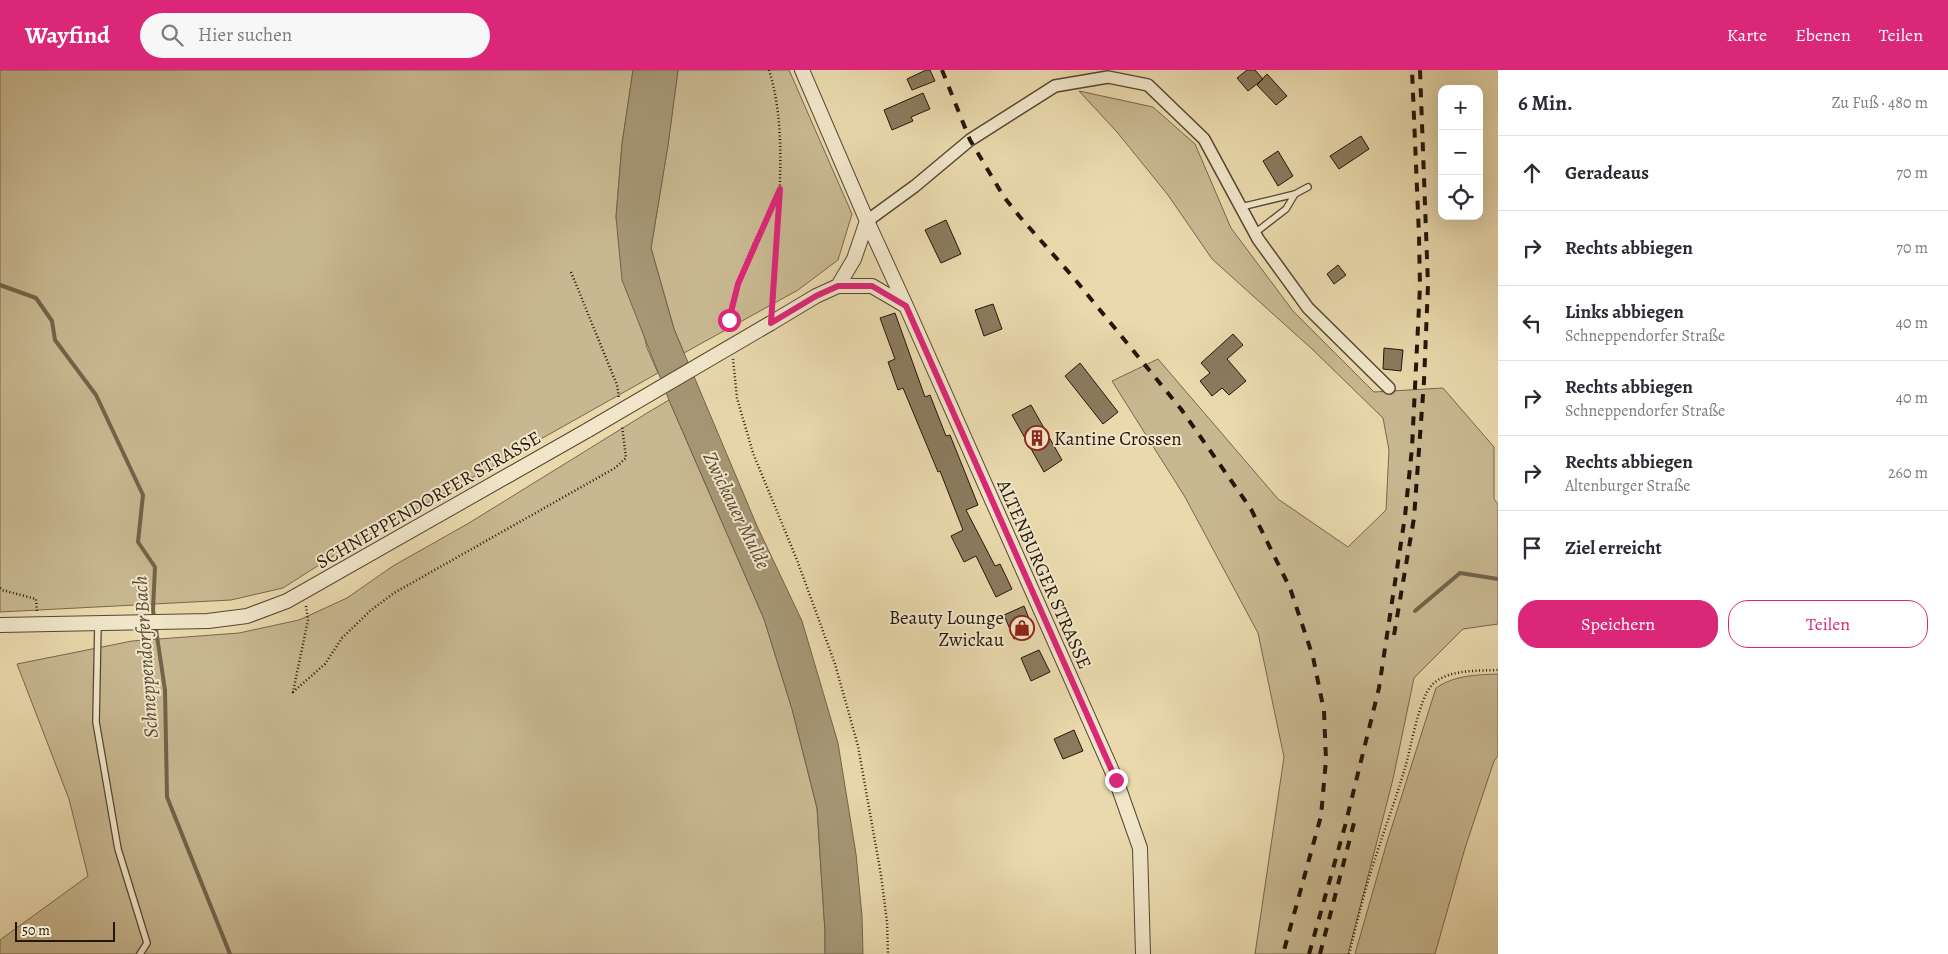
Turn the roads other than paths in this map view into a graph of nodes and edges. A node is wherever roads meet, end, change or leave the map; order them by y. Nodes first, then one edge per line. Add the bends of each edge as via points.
1 (802, 70) edge
2 (1308, 187) dead end
3 (1295, 194) junction
4 (1241, 208) junction
5 (867, 221) junction
6 (1255, 234) junction
7 (838, 286) junction
8 (906, 306) junction
9 (1390, 388) dead end
10 (102, 623) junction
11 (0, 624) edge
12 (140, 954) edge
13 (1143, 954) edge

1 - 5 street, ALTENBURGER STRASSE
2 - 3 lane
3 - 4 lane
3 - 6 lane via 1286,209
4 - 5 street via 1204,139 1148,85 1108,77 1055,86 970,140
4 - 6 street
5 - 7 street via 854,259
5 - 8 street, ALTENBURGER STRASSE
6 - 9 street via 1308,308
7 - 8 street, SCHNEPPENDORFER STRASSE via 872,286
7 - 10 street, SCHNEPPENDORFER STRASSE, bridge via 287,601 247,616
8 - 13 street, ALTENBURGER STRASSE via 1119,788 1140,848
10 - 11 street, SCHNEPPENDORFER STRASSE
10 - 12 lane via 96,722 118,849 147,943

